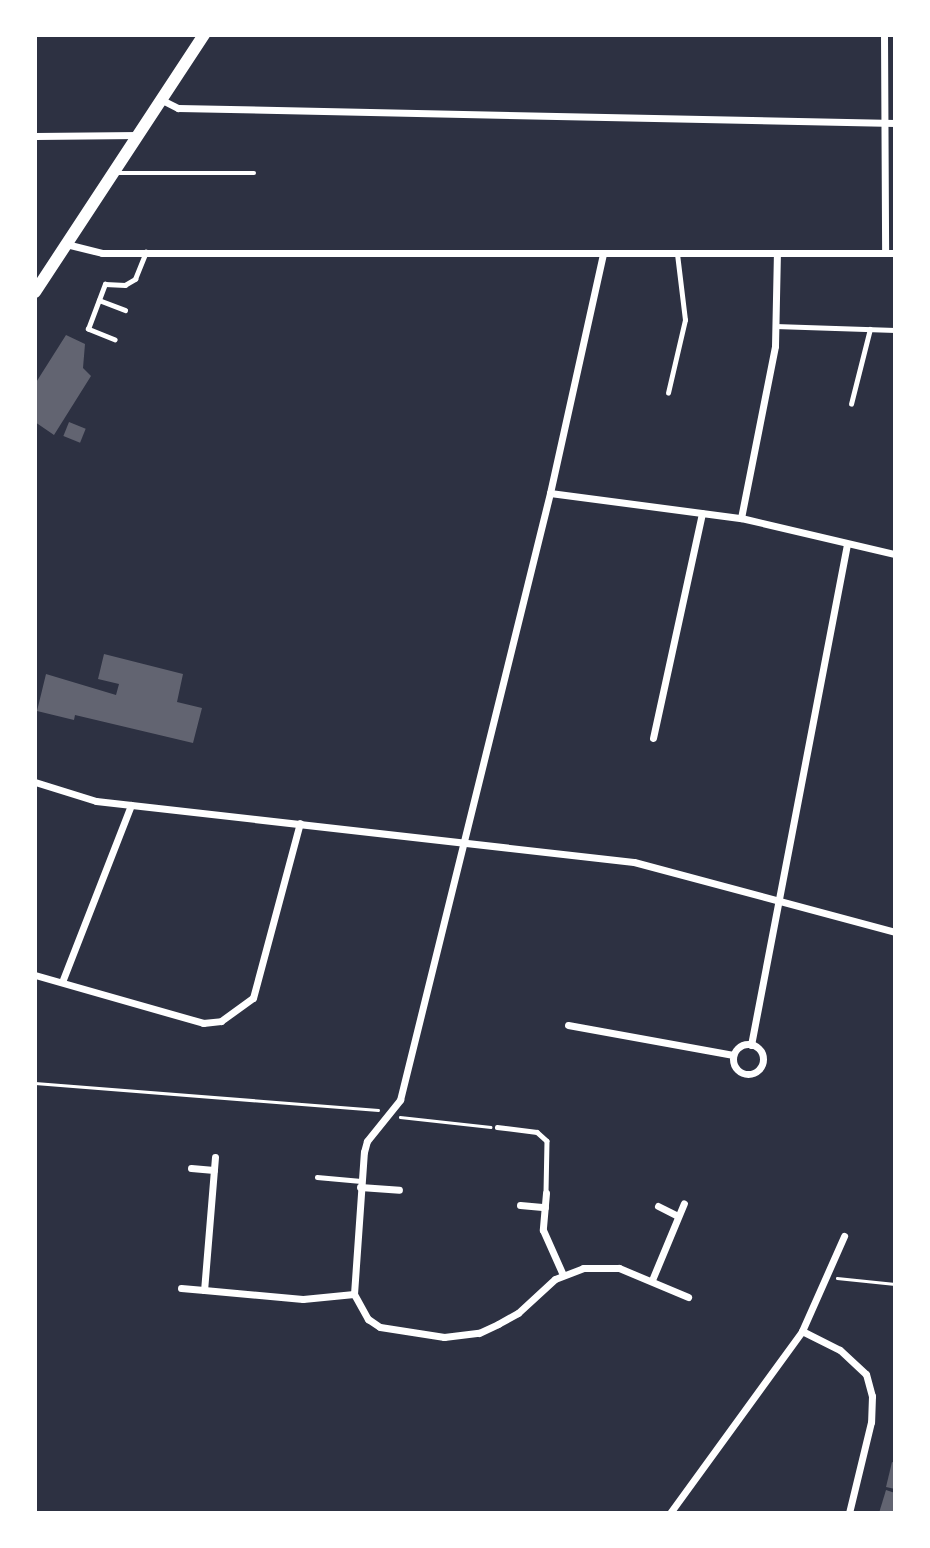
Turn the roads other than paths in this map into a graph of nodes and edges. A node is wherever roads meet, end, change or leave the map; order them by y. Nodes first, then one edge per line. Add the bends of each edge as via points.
1 (204, 35) edge
2 (884, 35) edge
3 (162, 100) junction
4 (895, 122) edge
5 (885, 123) junction
6 (139, 135) junction
7 (35, 136) edge
8 (113, 173) junction
9 (254, 173) dead end
10 (66, 244) junction
11 (146, 252) junction
12 (777, 253) junction
13 (885, 253) junction
14 (895, 253) edge
15 (603, 254) junction
16 (677, 254) junction
17 (35, 292) edge
18 (99, 300) junction
19 (125, 310) dead end
20 (774, 326) junction
21 (870, 329) junction
22 (895, 330) edge
23 (115, 340) dead end
24 (668, 393) dead end
25 (851, 404) dead end
26 (550, 493) junction
27 (702, 513) junction
28 (741, 519) junction
29 (847, 544) junction
30 (895, 554) edge
31 (653, 738) dead end
32 (35, 782) edge
33 (131, 805) junction
34 (300, 824) junction
35 (465, 841) junction
36 (778, 901) junction
37 (895, 932) edge
38 (35, 975) edge
39 (62, 982) junction
40 (568, 1026) dead end
41 (751, 1045) junction
42 (733, 1055) junction
43 (497, 1127) road end
44 (215, 1157) dead end
45 (191, 1168) dead end
46 (214, 1170) junction
47 (317, 1177) dead end
48 (360, 1184) junction
49 (399, 1190) dead end
50 (546, 1193) joint
51 (684, 1203) dead end
52 (520, 1205) dead end
53 (658, 1206) dead end
54 (545, 1207) junction
55 (678, 1216) junction
56 (844, 1236) dead end
57 (563, 1275) junction
58 (652, 1280) junction
59 (181, 1288) dead end
60 (204, 1290) junction
61 (354, 1294) junction
62 (688, 1297) dead end
63 (802, 1331) junction
64 (670, 1513) edge
65 (849, 1513) edge

1 - 3 main road
2 - 5 street
3 - 5 street via 178,108
3 - 6 main road
4 - 5 street
5 - 13 street
6 - 7 street
6 - 8 main road
8 - 9 lane
8 - 10 main road
10 - 11 street via 102,253
10 - 17 main road
11 - 15 street
11 - 18 lane via 135,279 125,285 105,284
12 - 13 street
12 - 16 street
12 - 20 street
13 - 14 street
15 - 16 street
15 - 26 street
16 - 24 lane via 685,320
18 - 19 lane
18 - 23 lane via 88,329
20 - 21 lane
20 - 28 street via 775,346
21 - 22 lane
21 - 25 lane
26 - 27 street
26 - 35 street
27 - 28 street
27 - 31 street
28 - 29 street
29 - 30 street
29 - 36 street
32 - 33 street via 96,801
33 - 34 street
33 - 39 street
34 - 35 street
34 - 39 street via 253,998 221,1021 203,1023
35 - 36 street via 634,862
35 - 48 street via 400,1100 367,1141
36 - 37 street
36 - 41 street
38 - 39 street
40 - 42 street
41 - 42 street via 738,1048
41 - 42 street via 763,1056 758,1070 738,1071
43 - 50 lane via 537,1132 547,1141
44 - 46 street
45 - 46 street
46 - 60 street
47 - 48 lane
48 - 49 street
48 - 61 street
50 - 54 street
51 - 55 street
52 - 54 street
53 - 55 street
54 - 57 street via 544,1230
55 - 58 street
56 - 63 street
57 - 58 street via 603,1266
57 - 61 street via 518,1313 479,1333 461,1336 380,1327 368,1320
58 - 62 street
59 - 60 street
60 - 61 street via 303,1298
63 - 64 street
63 - 65 street via 866,1374 872,1396 872,1422

